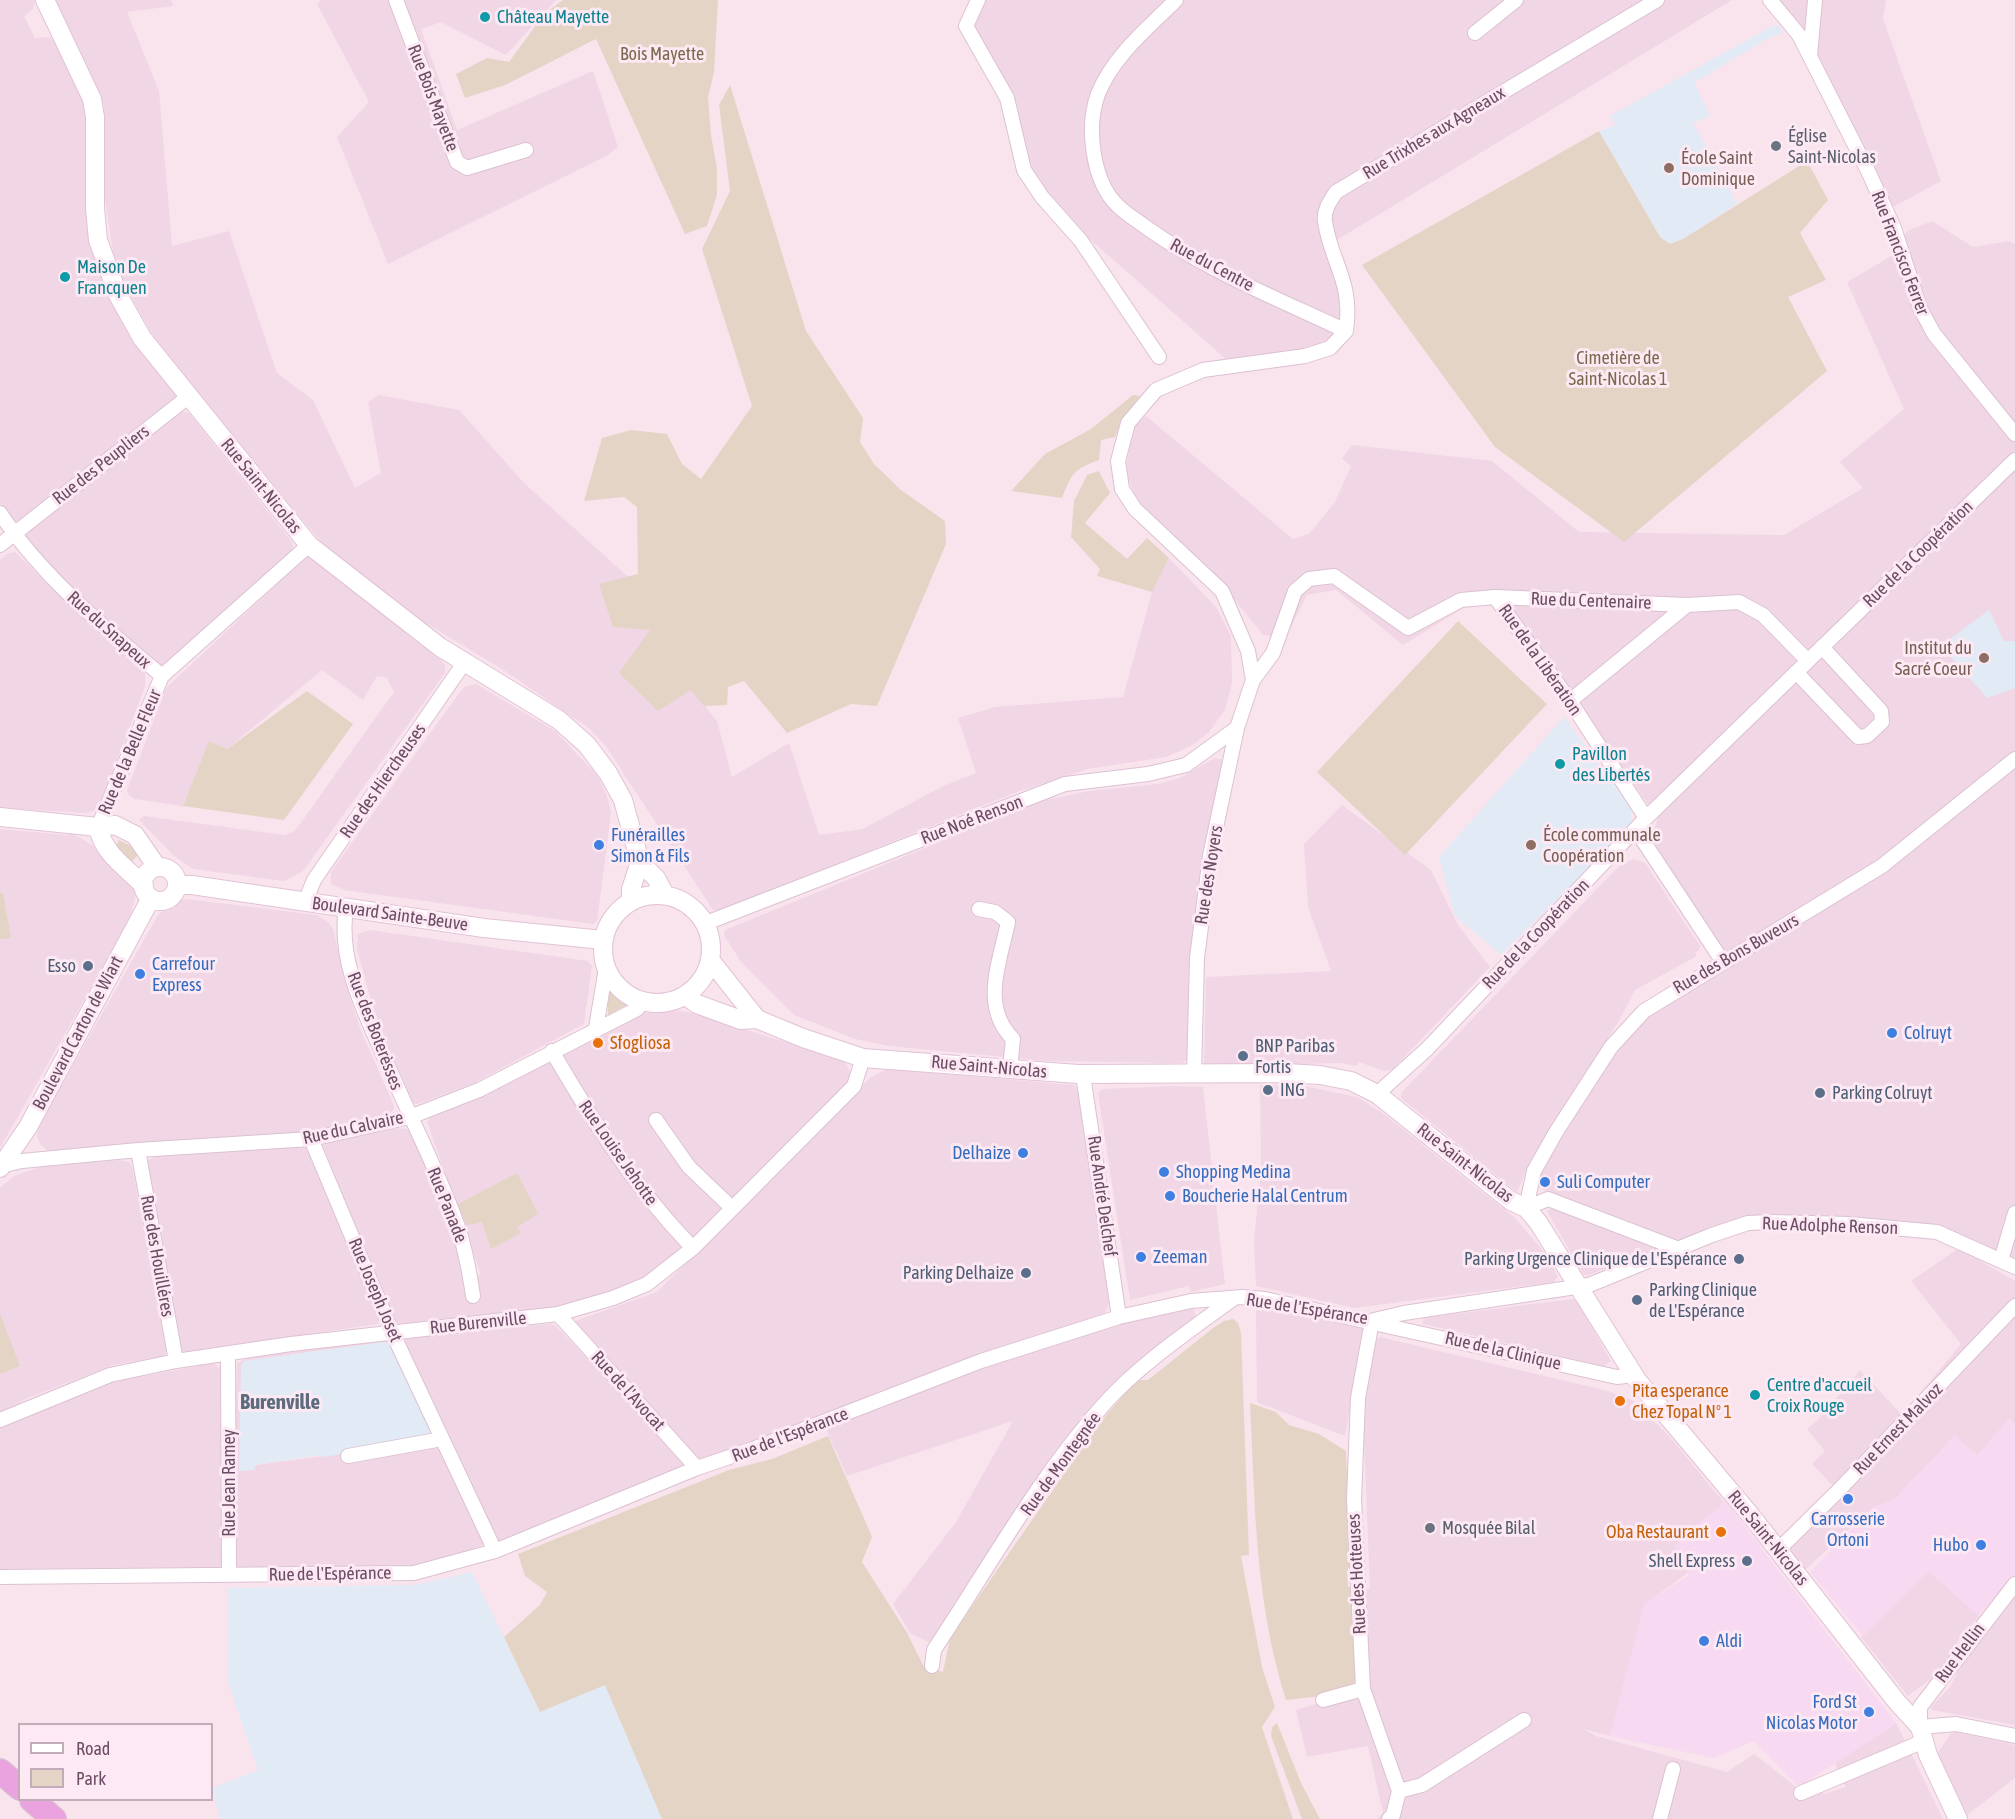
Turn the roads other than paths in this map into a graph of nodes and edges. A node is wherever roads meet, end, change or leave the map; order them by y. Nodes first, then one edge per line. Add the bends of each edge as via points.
1 (45, 0) edge
2 (396, 0) edge
3 (978, 0) edge
4 (1176, 0) edge
5 (1516, 0) edge
6 (1657, 0) edge
7 (1770, 0) edge
8 (1815, 0) edge
9 (1475, 33) dead end
10 (1810, 56) junction
11 (526, 150) dead end
12 (1346, 331) junction
13 (1159, 357) dead end
14 (188, 397) junction
15 (2015, 434) edge
16 (2015, 460) edge
17 (0, 513) edge
18 (14, 534) junction
19 (309, 544) junction
20 (0, 545) edge
21 (1495, 597) junction
22 (1687, 605) junction
23 (1822, 647) junction
24 (1807, 660) junction
25 (464, 663) junction
26 (1796, 672) junction
27 (162, 676) junction
28 (1252, 680) junction
29 (1570, 701) junction
30 (1237, 728) junction
31 (2015, 759) edge
32 (0, 817) edge
33 (1646, 818) junction
34 (98, 827) junction
35 (1636, 830) junction
36 (640, 862) junction
37 (157, 867) junction
38 (177, 885) junction
39 (147, 892) junction
40 (665, 895) junction
41 (305, 902) junction
42 (631, 902) junction
43 (346, 908) junction
44 (979, 909) dead end
45 (706, 923) junction
46 (603, 940) junction
47 (711, 961) junction
48 (1723, 962) junction
49 (606, 968) junction
50 (686, 996) junction
51 (643, 1002) junction
52 (757, 1019) junction
53 (596, 1028) junction
54 (552, 1052) junction
55 (863, 1058) junction
56 (1010, 1069) junction
57 (1198, 1074) junction
58 (1083, 1075) junction
59 (1377, 1094) junction
60 (410, 1117) junction
61 (656, 1120) dead end
62 (311, 1139) junction
63 (138, 1150) junction
64 (1, 1167) edge
65 (731, 1208) junction
66 (1526, 1208) junction
67 (2015, 1213) edge
68 (693, 1248) junction
69 (1679, 1249) junction
70 (2001, 1260) junction
71 (2015, 1267) edge
72 (1578, 1287) junction
73 (473, 1296) dead end
74 (1234, 1298) junction
75 (2015, 1306) edge
76 (558, 1314) junction
77 (1119, 1317) junction
78 (1372, 1321) junction
79 (392, 1332) junction
80 (228, 1354) junction
81 (176, 1361) junction
82 (1634, 1375) junction
83 (0, 1420) edge
84 (442, 1439) junction
85 (348, 1456) dead end
86 (697, 1468) junction
87 (1778, 1550) junction
88 (495, 1551) junction
89 (229, 1575) junction
90 (0, 1577) edge
91 (2015, 1584) edge
92 (932, 1666) dead end
93 (1363, 1689) junction
94 (1323, 1700) dead end
95 (1524, 1720) dead end
96 (1922, 1734) junction
97 (2015, 1736) edge
98 (1673, 1769) dead end
99 (0, 1771) edge
100 (18, 1786) edge
101 (1399, 1791) junction
102 (1801, 1793) dead end
103 (33, 1801) edge
104 (1393, 1818) edge
105 (54, 1819) edge
106 (1660, 1819) edge
107 (1958, 1819) edge

1 - 14 street, Rue Saint-Nicolas via 93,105 95,215 104,259 137,330
2 - 11 street, Rue Bois Mayette via 457,162 467,168
3 - 13 street via 966,26 1007,98 1024,170 1081,241
4 - 12 street, Rue du Centre via 1123,53 1098,95 1091,136 1100,176 1116,205 1167,242 1224,274
5 - 9 street
6 - 12 street, Rue Trixhes aux Agneaux via 1335,192 1326,207 1324,221 1349,307
7 - 10 street, Rue Francisco Ferrer via 1799,35
8 - 10 street
10 - 15 street, Rue Francisco Ferrer via 1887,211 1920,308 1934,334
12 - 28 street via 1330,348 1305,356 1203,370 1156,390 1128,423 1118,461 1122,489 1135,509 1222,591 1248,651
14 - 18 street, Rue des Peupliers
14 - 19 street, Rue Saint-Nicolas
16 - 23 street, Rue de la Coopération
17 - 18 street, Rue du Snapeux
18 - 20 street, Rue des Peupliers
18 - 27 street, Rue du Snapeux via 88,614
19 - 25 street, Rue Saint-Nicolas
19 - 27 street, Rue du Snapeux
21 - 22 street, Rue du Centenaire
21 - 28 street, Rue de la Libération via 1461,600 1408,628 1334,576 1309,579 1295,591 1273,652
21 - 29 street, Rue de la Libération
22 - 24 street, Rue du Centenaire via 1739,602 1763,615
22 - 29 street, Rue du Centenaire
23 - 24 street, Rue de la Coopération
23 - 26 street via 1881,711 1882,722 1867,736 1858,737
24 - 26 street, Rue de la Coopération
25 - 36 street, Rue Saint-Nicolas via 559,720 587,745 623,800
25 - 41 street, Rue des Hiercheuses via 314,880
26 - 33 street, Rue de la Coopération
27 - 34 street, Rue de la Belle Fleur
28 - 30 street, Rue des Noyers
29 - 33 street, Rue de la Libération
30 - 45 street, Rue Noé Renson via 1186,765 1065,784
30 - 57 street, Rue des Noyers via 1210,856 1197,958
31 - 48 street, Rue des Bons Buveurs via 1882,866
32 - 34 street
33 - 35 street, Rue de la Coopération
34 - 37 street via 116,825 127,830
34 - 39 street via 110,854
35 - 48 street
35 - 59 street, Rue de la Coopération via 1427,1048
36 - 40 street, Rue Saint-Nicolas via 656,878
36 - 42 street
37 - 38 street via 171,871
37 - 39 street via 148,872
38 - 39 street via 171,897 157,900
38 - 41 street, Boulevard Sainte-Beuve
39 - 64 street, Boulevard Carton de Wiart via 28,1127
40 - 42 street via 647,895
40 - 45 street via 681,900
41 - 43 street, Boulevard Sainte-Beuve
42 - 46 street via 618,911
43 - 46 street, Boulevard Sainte-Beuve via 542,936
43 - 60 street, Rue des Boterèsses via 343,927 359,1001
44 - 56 street via 995,912 1008,922 992,999 1003,1030 1013,1039
45 - 47 street
46 - 49 street
47 - 50 street via 702,981
47 - 52 street, Rue Saint-Nicolas
48 - 66 street, Rue des Bons Buveurs via 1644,1011 1620,1035 1534,1171
49 - 51 street via 621,989
49 - 53 street
50 - 51 street via 665,1003
50 - 52 street, Rue Saint-Nicolas via 741,1020
51 - 53 street, Rue du Calvaire via 637,1009
52 - 55 street, Rue Saint-Nicolas
53 - 54 street, Rue du Calvaire
54 - 60 street, Rue du Calvaire via 479,1090
54 - 68 street, Rue Louise Jehotte via 663,1216
55 - 56 street, Rue Saint-Nicolas
55 - 65 street, Rue Burenville via 854,1086
56 - 58 street, Rue Saint-Nicolas
57 - 58 street, Rue Saint-Nicolas
57 - 59 street, Rue Saint-Nicolas via 1332,1077
58 - 77 street, Rue André Delchef
59 - 66 street, Rue Saint-Nicolas via 1511,1201
60 - 62 street, Rue du Calvaire
60 - 73 street, Rue Panade via 454,1215 467,1257
61 - 65 street via 689,1167
62 - 63 street, Rue du Calvaire
62 - 79 street, Rue Joseph Joset
63 - 64 street, Rue du Calvaire via 22,1161
63 - 81 street, Rue des Houilléres
65 - 68 street, Rue Burenville
66 - 69 street via 1548,1199
66 - 72 street, Rue Saint-Nicolas
67 - 70 street
68 - 76 street, Rue Burenville via 647,1284
69 - 70 street, Rue Adolphe Renson via 1748,1223 1827,1223 1937,1232
69 - 72 street, Rue Adolphe Renson
70 - 71 street, Rue Adolphe Renson
72 - 78 street, Rue de l'Espérance
72 - 82 street, Rue Saint-Nicolas
74 - 77 street, Rue de l'Espérance via 1191,1301
74 - 78 street, Rue de l'Espérance via 1265,1299
74 - 92 street, Rue de Montegnée via 1170,1346 1107,1401 1054,1468 934,1650
75 - 87 street, Rue Ernest Malvoz
76 - 79 street, Rue Burenville
76 - 86 street, Rue de l'Avocat
77 - 86 street, Rue de l'Espérance via 981,1360
78 - 82 street, Rue de la Clinique via 1617,1377
78 - 93 street, Rue des Hotteuses via 1358,1398 1354,1449
79 - 80 street, Rue Burenville
79 - 84 street, Rue Joseph Joset
80 - 81 street, Rue Burenville
80 - 89 street, Rue Jean Ramey
81 - 83 street, Rue Burenville via 110,1375
82 - 87 street, Rue Saint-Nicolas
84 - 85 street
84 - 88 street, Rue Joseph Joset
86 - 88 street, Rue de l'Espérance
87 - 96 street, Rue Saint-Nicolas
88 - 89 street, Rue de l'Espérance via 414,1574
89 - 90 street, Rue de l'Espérance
91 - 96 street, Rue Hellin via 1920,1707
93 - 94 street
93 - 101 street, Rue des Hotteuses
95 - 101 street via 1422,1785
96 - 97 street via 1956,1724
96 - 102 street
96 - 107 street, Rue Saint-Nicolas
98 - 106 street
99 - 100 highway
101 - 104 street
103 - 105 highway

